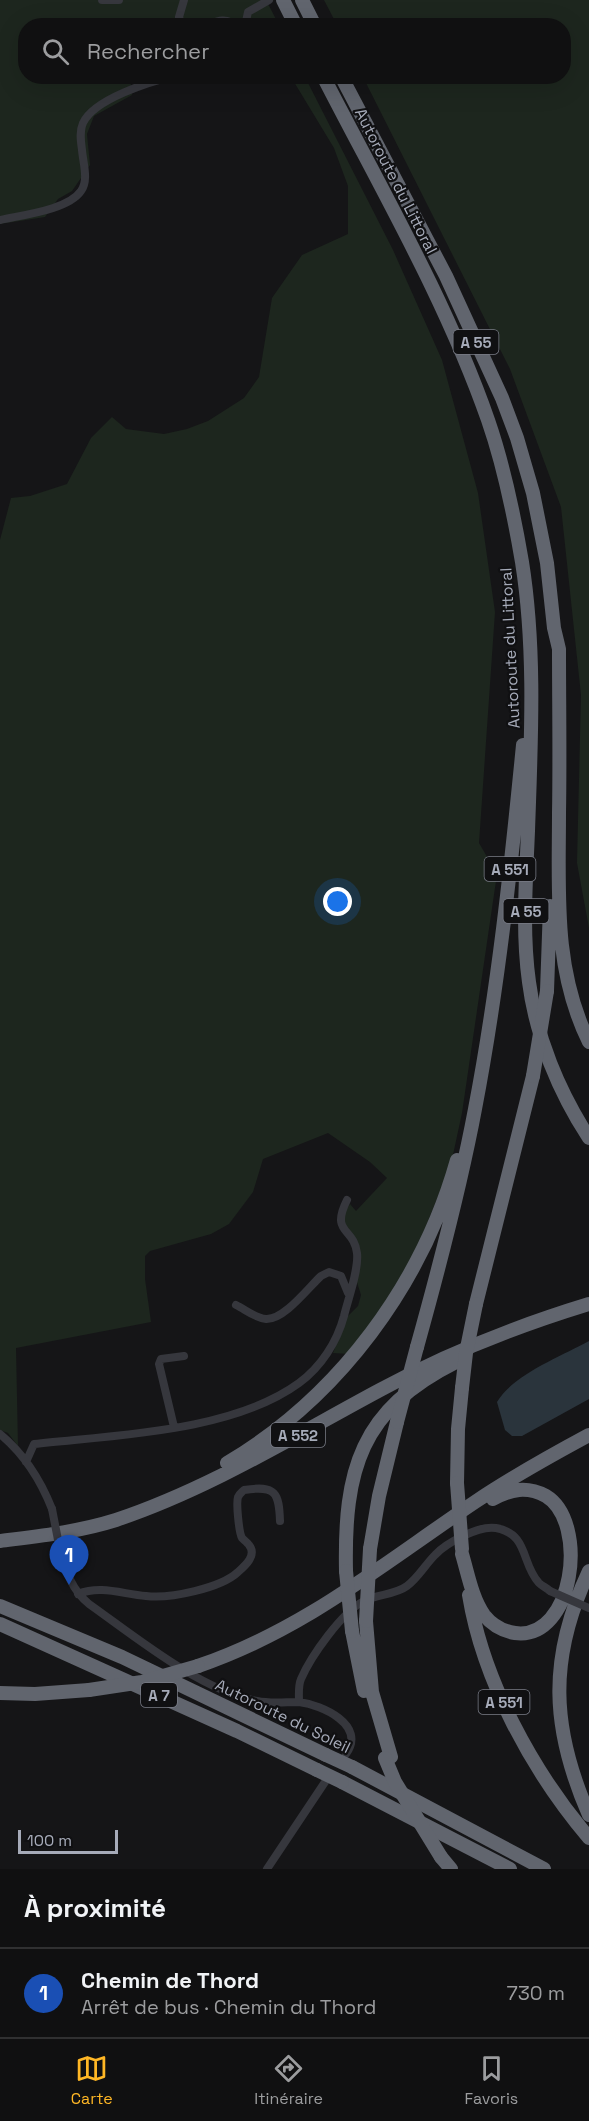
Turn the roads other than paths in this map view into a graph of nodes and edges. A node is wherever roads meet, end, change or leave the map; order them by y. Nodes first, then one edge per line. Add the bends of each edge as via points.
1 (102, 0) edge
2 (118, 0) edge
3 (184, 0) edge
4 (269, 0) edge
5 (283, 0) edge
6 (302, 0) edge
7 (179, 18) edge
8 (246, 18) edge
9 (292, 18) edge
10 (311, 18) edge
11 (149, 84) edge
12 (327, 84) edge
13 (345, 84) edge
14 (0, 220) edge
15 (554, 628) junction
16 (530, 671) junction
17 (589, 1042) edge
18 (483, 1066) junction
19 (589, 1138) edge
20 (347, 1200) dead end
21 (349, 1294) junction
22 (589, 1304) edge
23 (236, 1305) dead end
24 (589, 1310) edge
25 (184, 1356) dead end
26 (174, 1428) junction
27 (0, 1434) edge
28 (589, 1435) edge
29 (26, 1462) junction
30 (117, 1519) junction
31 (280, 1521) dead end
32 (0, 1541) edge
33 (404, 1552) junction
34 (462, 1552) junction
35 (589, 1571) edge
36 (78, 1594) junction
37 (0, 1606) edge
38 (589, 1608) edge
39 (0, 1624) edge
40 (0, 1693) edge
41 (299, 1702) junction
42 (346, 1754) dead end
43 (388, 1758) junction
44 (325, 1782) dead end
45 (589, 1815) edge
46 (589, 1838) edge
47 (267, 1869) edge
48 (450, 1869) edge
49 (510, 1869) edge
50 (544, 1869) edge

1 - 2 street
3 - 7 street
4 - 8 street
5 - 9 highway
6 - 10 highway
11 - 14 street via 103,104 87,117 81,134 84,182 76,196 42,211
12 - 16 highway, Autoroute du Littoral / A 55 via 424,272 488,421 522,562
13 - 15 highway, Autoroute du Littoral / A 55 via 446,276 502,398 533,493 547,563
15 - 17 highway, Autoroute du Littoral / A 55 via 559,649 561,952 579,1023
15 - 34 highway, A 551, bridge via 547,992 534,1076 466,1353 458,1428
16 - 18 highway, A 551 via 506,902
16 - 19 highway, Autoroute du Littoral / A 55 via 532,722 525,891 529,982 545,1049
18 - 30 highway, A 552 via 453,1172 425,1247 391,1305 353,1356 320,1392 242,1454 201,1479
18 - 43 highway, A 551, bridge via 459,1186 396,1422 370,1550 366,1621 372,1692
20 - 21 street via 341,1223 357,1253
21 - 23 street via 341,1276 329,1272 278,1317 264,1319
21 - 26 street via 332,1347 301,1382 249,1408
22 - 30 highway, A 552 via 451,1355 231,1471 163,1503
24 - 43 highway, A 551, bridge via 529,1329 448,1366 415,1386 387,1410 368,1437 355,1468 347,1518 346,1571 364,1691
25 - 26 street via 161,1359 159,1364
26 - 29 street via 34,1444
27 - 29 street
28 - 33 highway via 538,1462
29 - 36 street, bridge via 52,1509 67,1574
30 - 32 highway, A 552 via 65,1533
31 - 36 street via 277,1495 267,1490 244,1490 237,1504 241,1534 252,1553 234,1575 182,1594 149,1597 94,1589
33 - 34 highway, A 551 via 496,1497 516,1490 531,1490 556,1502 573,1534 573,1561 562,1600 542,1628 522,1634 501,1629 484,1614 474,1595
33 - 40 highway, bridge via 298,1622 260,1642 198,1666 142,1682 89,1690
34 - 46 highway, A 551 via 471,1609 498,1689 528,1750
35 - 45 highway via 565,1639 558,1696 568,1761
36 - 41 street via 195,1677 259,1702
37 - 50 highway, Autoroute du Soleil / A 7, bridge via 122,1657 352,1767
38 - 41 street, bridge via 537,1581 516,1538 492,1527 473,1531 437,1552 405,1588 363,1601 343,1617 302,1677
39 - 49 highway, Autoroute du Soleil / A 7, bridge via 237,1731
41 - 42 street via 320,1706 345,1725 352,1734
43 - 48 highway, A 551, bridge via 395,1782
44 - 47 street

